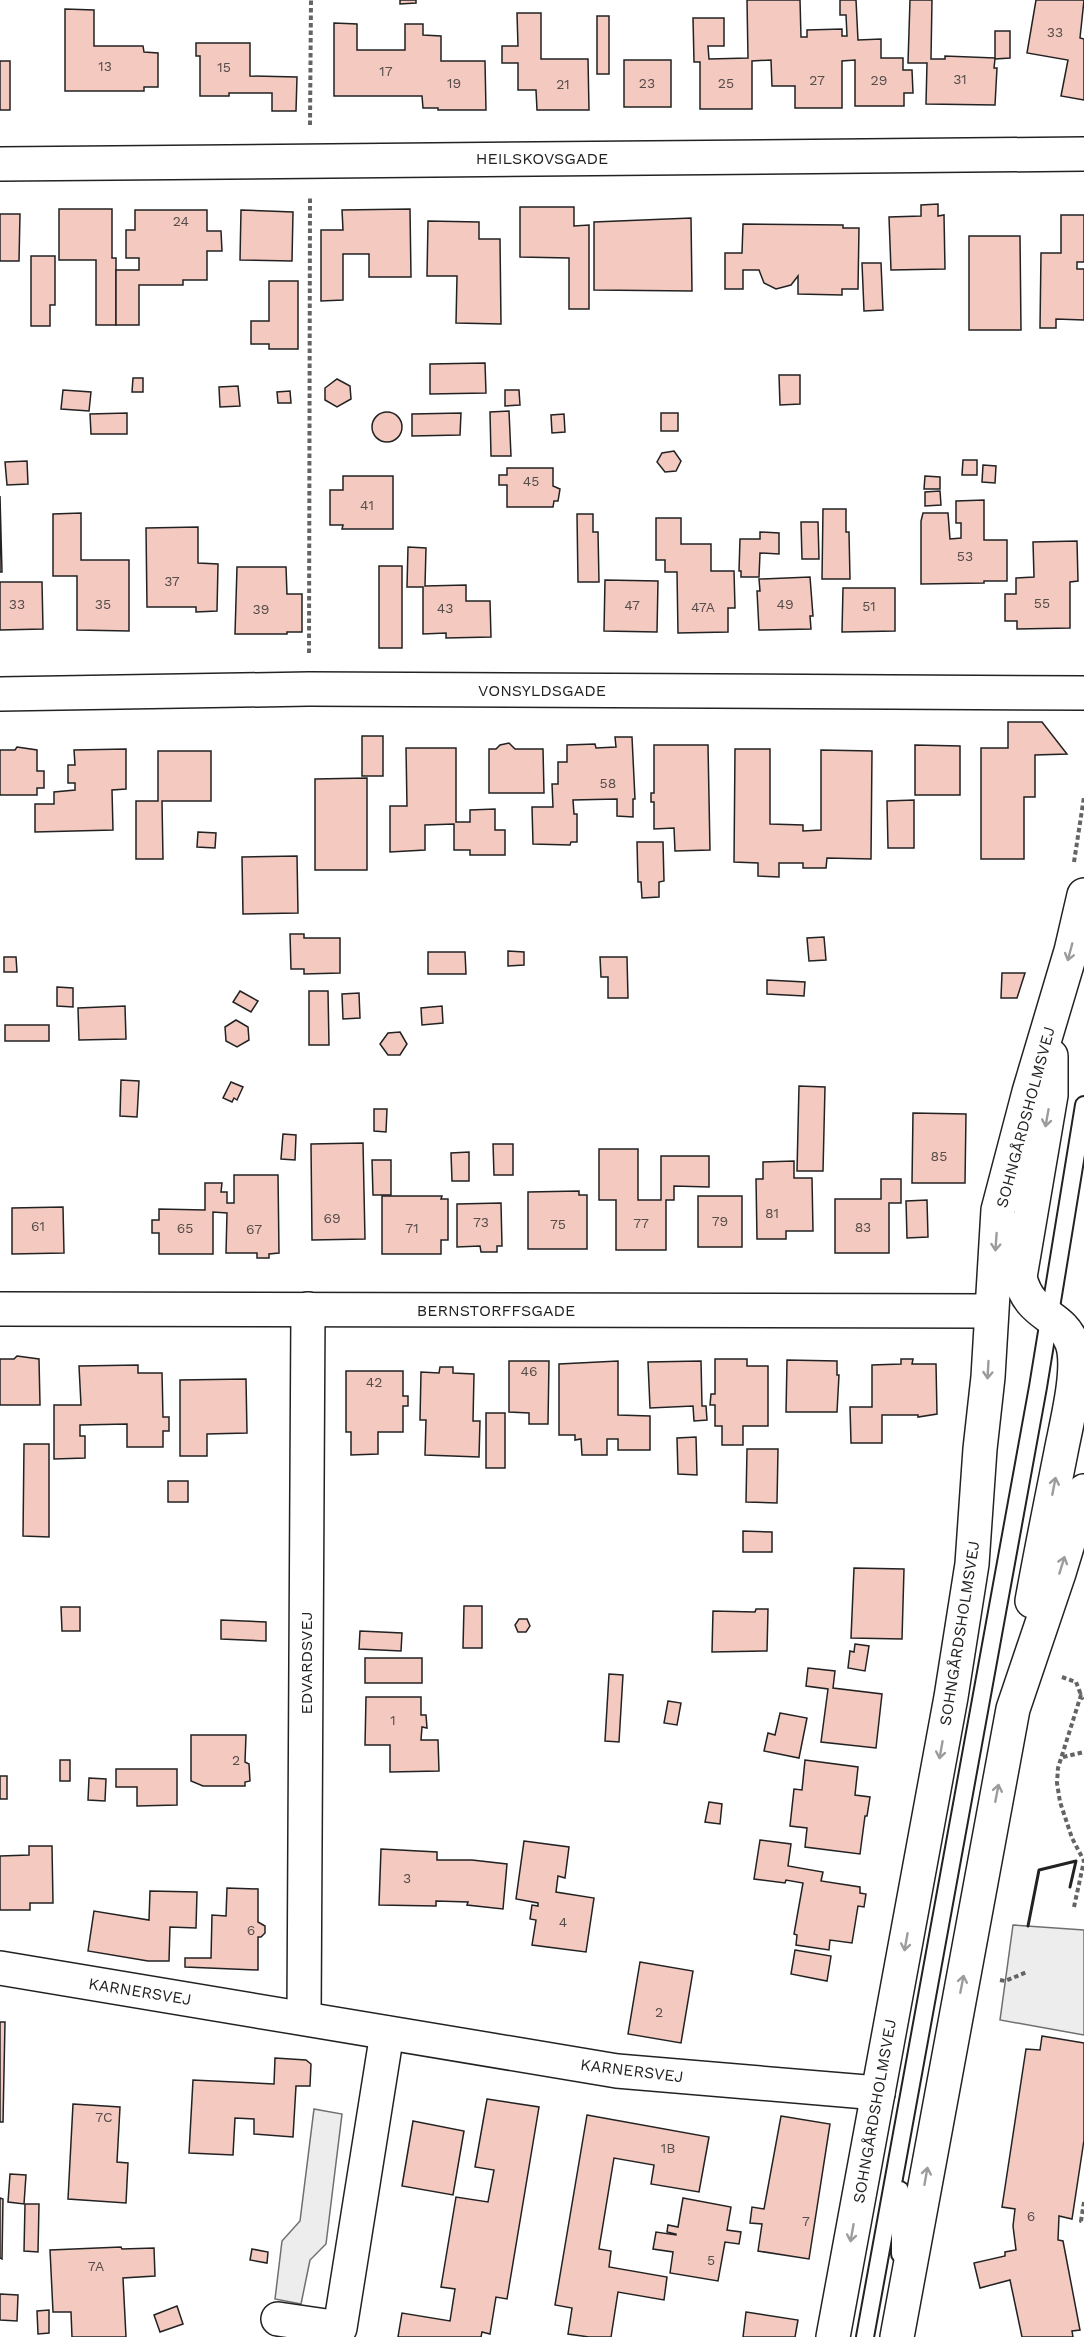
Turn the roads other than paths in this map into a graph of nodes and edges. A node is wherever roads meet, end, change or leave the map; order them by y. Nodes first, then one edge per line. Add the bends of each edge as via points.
1 (1084, 154) edge
2 (0, 164) edge
3 (1084, 693) edge
4 (0, 694) edge
5 (1084, 895) edge
6 (1052, 1018) junction
7 (1084, 1105) edge
8 (0, 1309) edge
9 (308, 1309) junction
10 (991, 1311) junction
11 (1050, 1318) junction
12 (1084, 1321) edge
13 (1084, 1491) edge
14 (1013, 1709) junction
15 (0, 1968) edge
16 (304, 2018) junction
17 (387, 2033) junction
18 (878, 2093) junction
19 (900, 2146) junction
20 (278, 2319) dead end
21 (898, 2329) edge
22 (833, 2337) edge
23 (865, 2337) edge

1 - 2 street, HEILSKOVSGADE
3 - 4 street, VONSYLDSGADE via 309,689
5 -> 6 street, SOHNGÅRDSHOLMSVEJ
6 -> 10 street, SOHNGÅRDSHOLMSVEJ via 998,1210
6 -> 11 street via 1051,1095 1020,1277 1024,1293 1035,1308
7 - 11 lane
8 - 9 street, BERNSTORFFSGADE
9 - 10 street, BERNSTORFFSGADE
9 - 16 street, EDVARDSVEJ
10 - 11 street, BERNSTORFFSGADE
10 -> 18 street, SOHNGÅRDSHOLMSVEJ via 972,1564
11 - 12 street, BERNSTORFFSGADE
14 -> 11 street via 1072,1393 1072,1342
11 - 19 lane
14 -> 13 street
21 -> 14 street
15 - 16 street, KARNERSVEJ
16 - 17 street, KARNERSVEJ
17 - 18 street, KARNERSVEJ via 617,2070
17 - 20 street via 340,2328
18 -> 22 street, SOHNGÅRDSHOLMSVEJ
19 - 21 lane
19 - 23 lane

